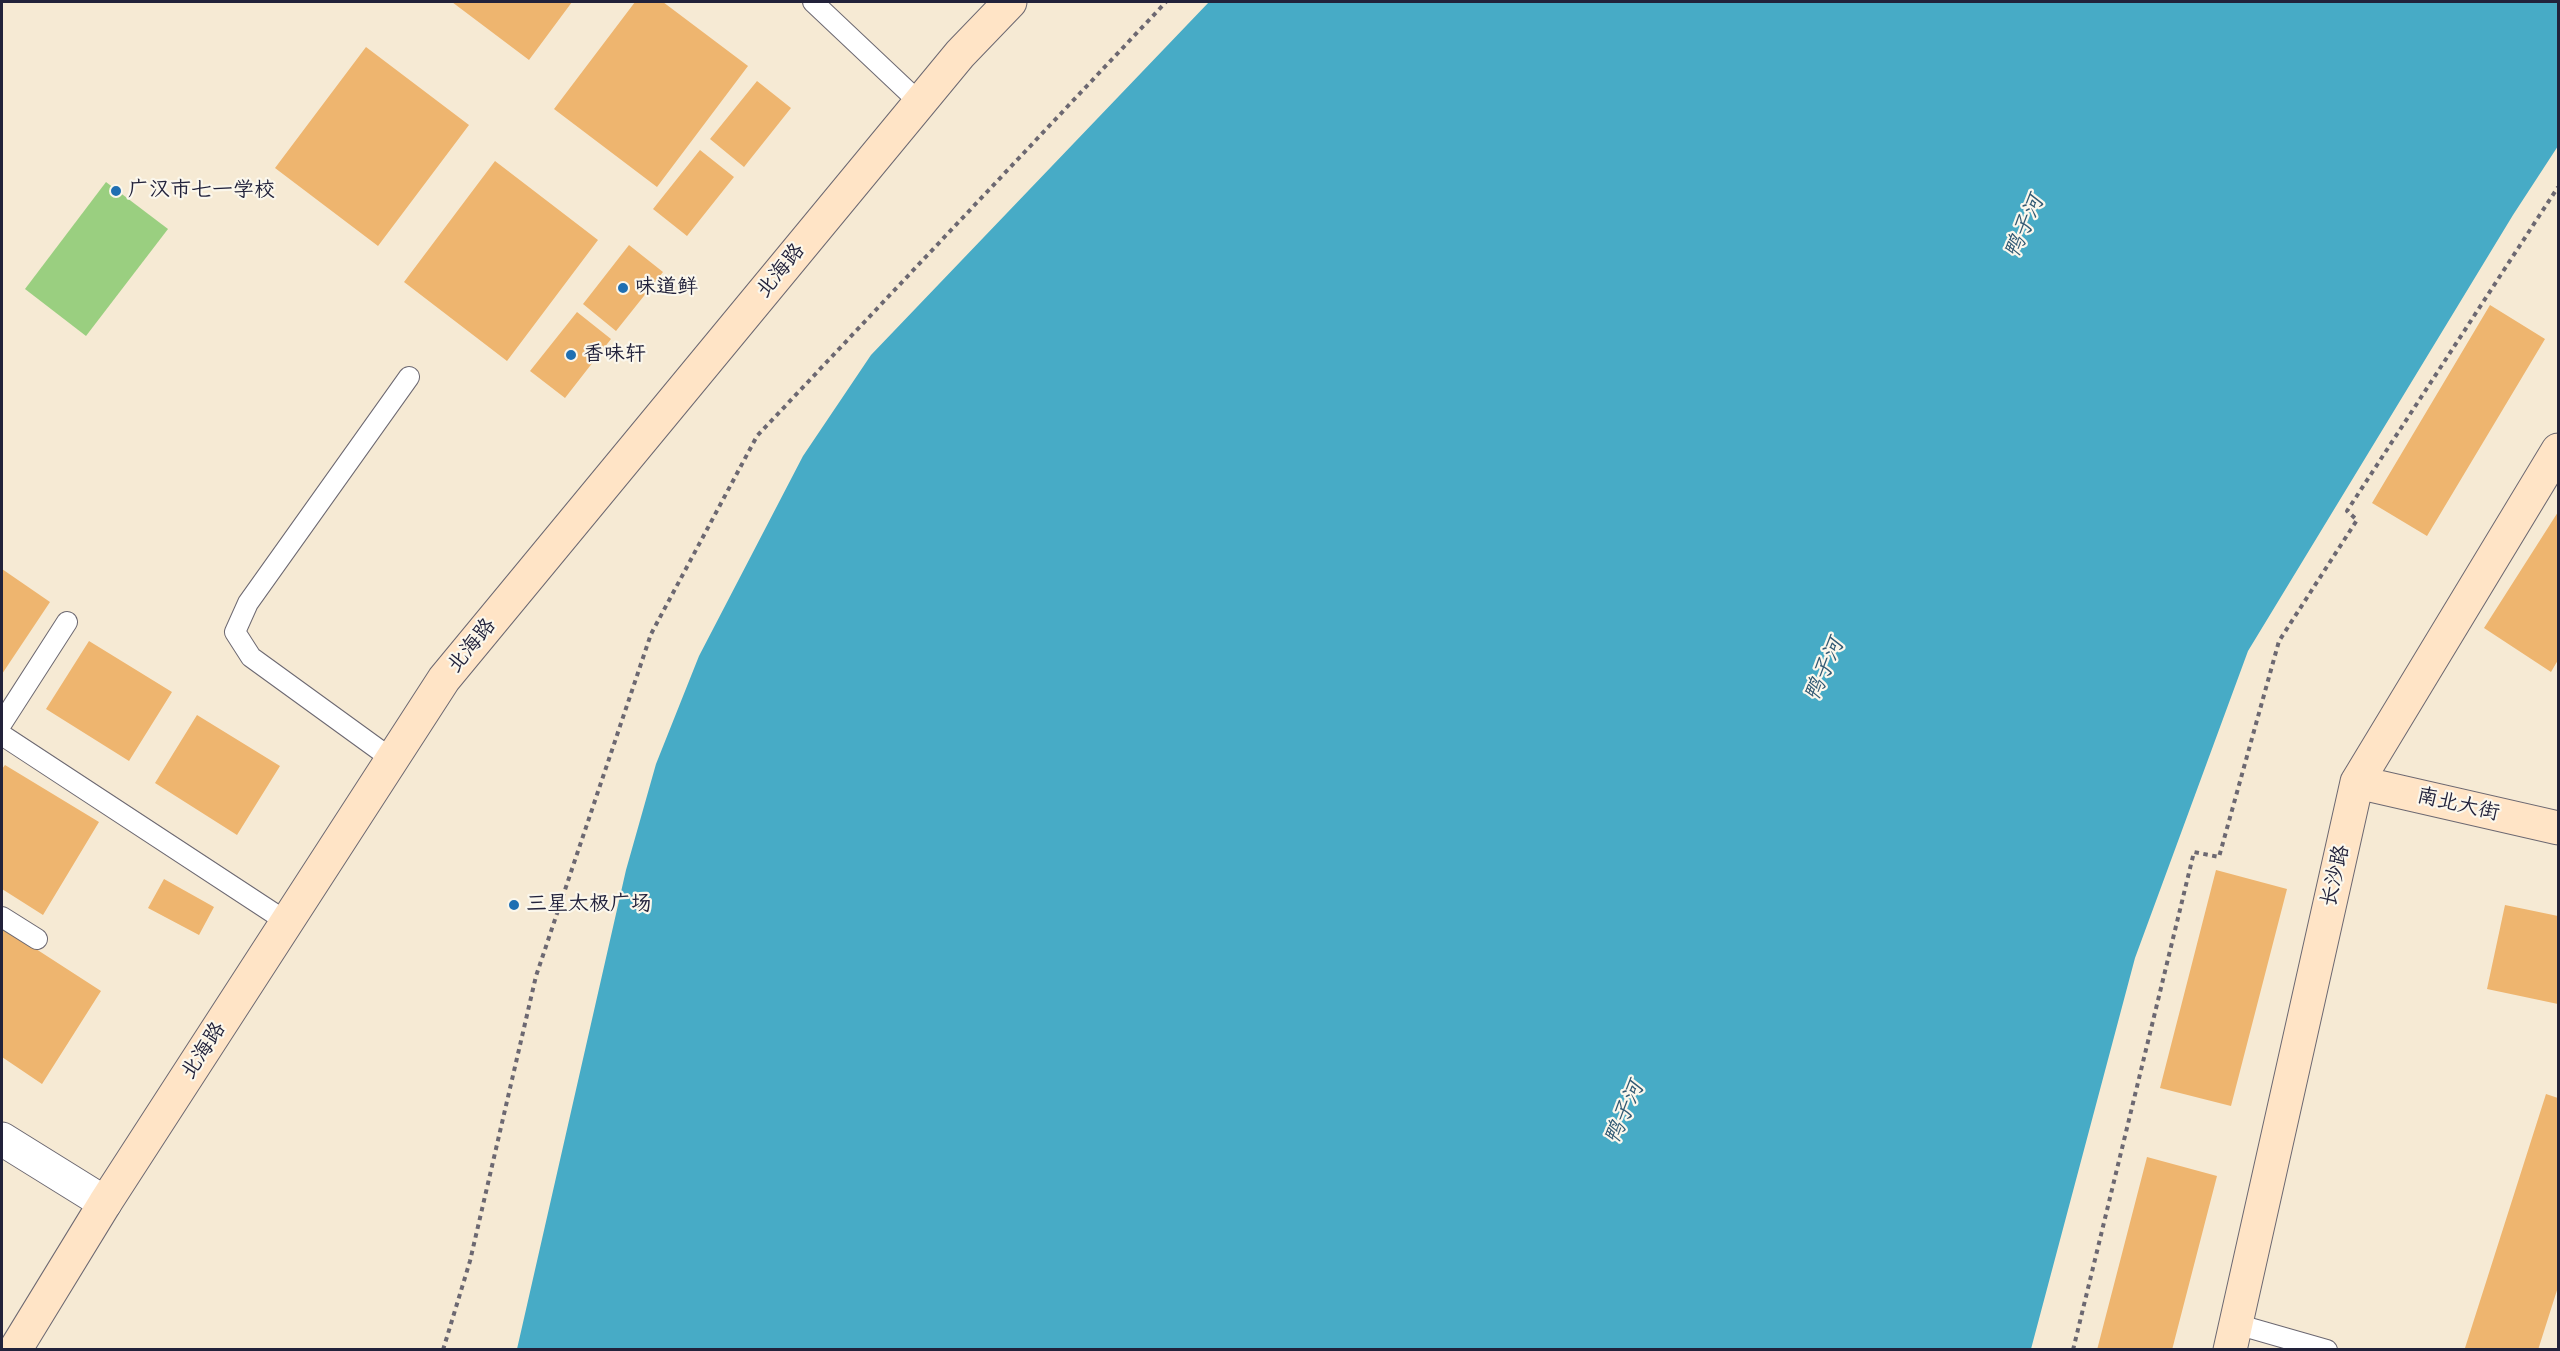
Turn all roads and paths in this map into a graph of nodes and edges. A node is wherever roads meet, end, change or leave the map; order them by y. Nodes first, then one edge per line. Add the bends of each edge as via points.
1 (813, 2) edge
2 (1010, 2) edge
3 (1166, 2) edge
4 (920, 103) junction
5 (2559, 187) edge
6 (409, 377) dead end
7 (2559, 450) edge
8 (67, 622) dead end
9 (2, 723) edge
10 (2, 735) edge
11 (393, 760) junction
12 (2357, 782) junction
13 (2559, 828) edge
14 (2, 917) edge
15 (287, 922) junction
16 (37, 939) dead end
17 (2, 1138) edge
18 (105, 1203) junction
19 (2233, 1337) edge
20 (15, 1350) edge
21 (443, 1350) edge
22 (2073, 1350) edge
23 (2327, 1350) edge

1 - 4 lane
2 - 4 main road, 北海路
3 - 21 path via 757,436 662,613 651,634 536,976 470,1261
4 - 11 main road, 北海路 via 444,679
5 - 22 path via 2347,511 2357,520 2279,641 2219,856 2194,852
6 - 11 lane via 248,603 235,633 251,657
7 - 12 main road, 长沙路
8 - 9 lane
10 - 15 lane
11 - 15 main road, 北海路
12 - 13 main road, 南北大街
12 - 19 main road, 长沙路
14 - 16 lane
15 - 18 main road, 北海路
17 - 18 street
18 - 20 main road, 北海路
19 - 23 lane

